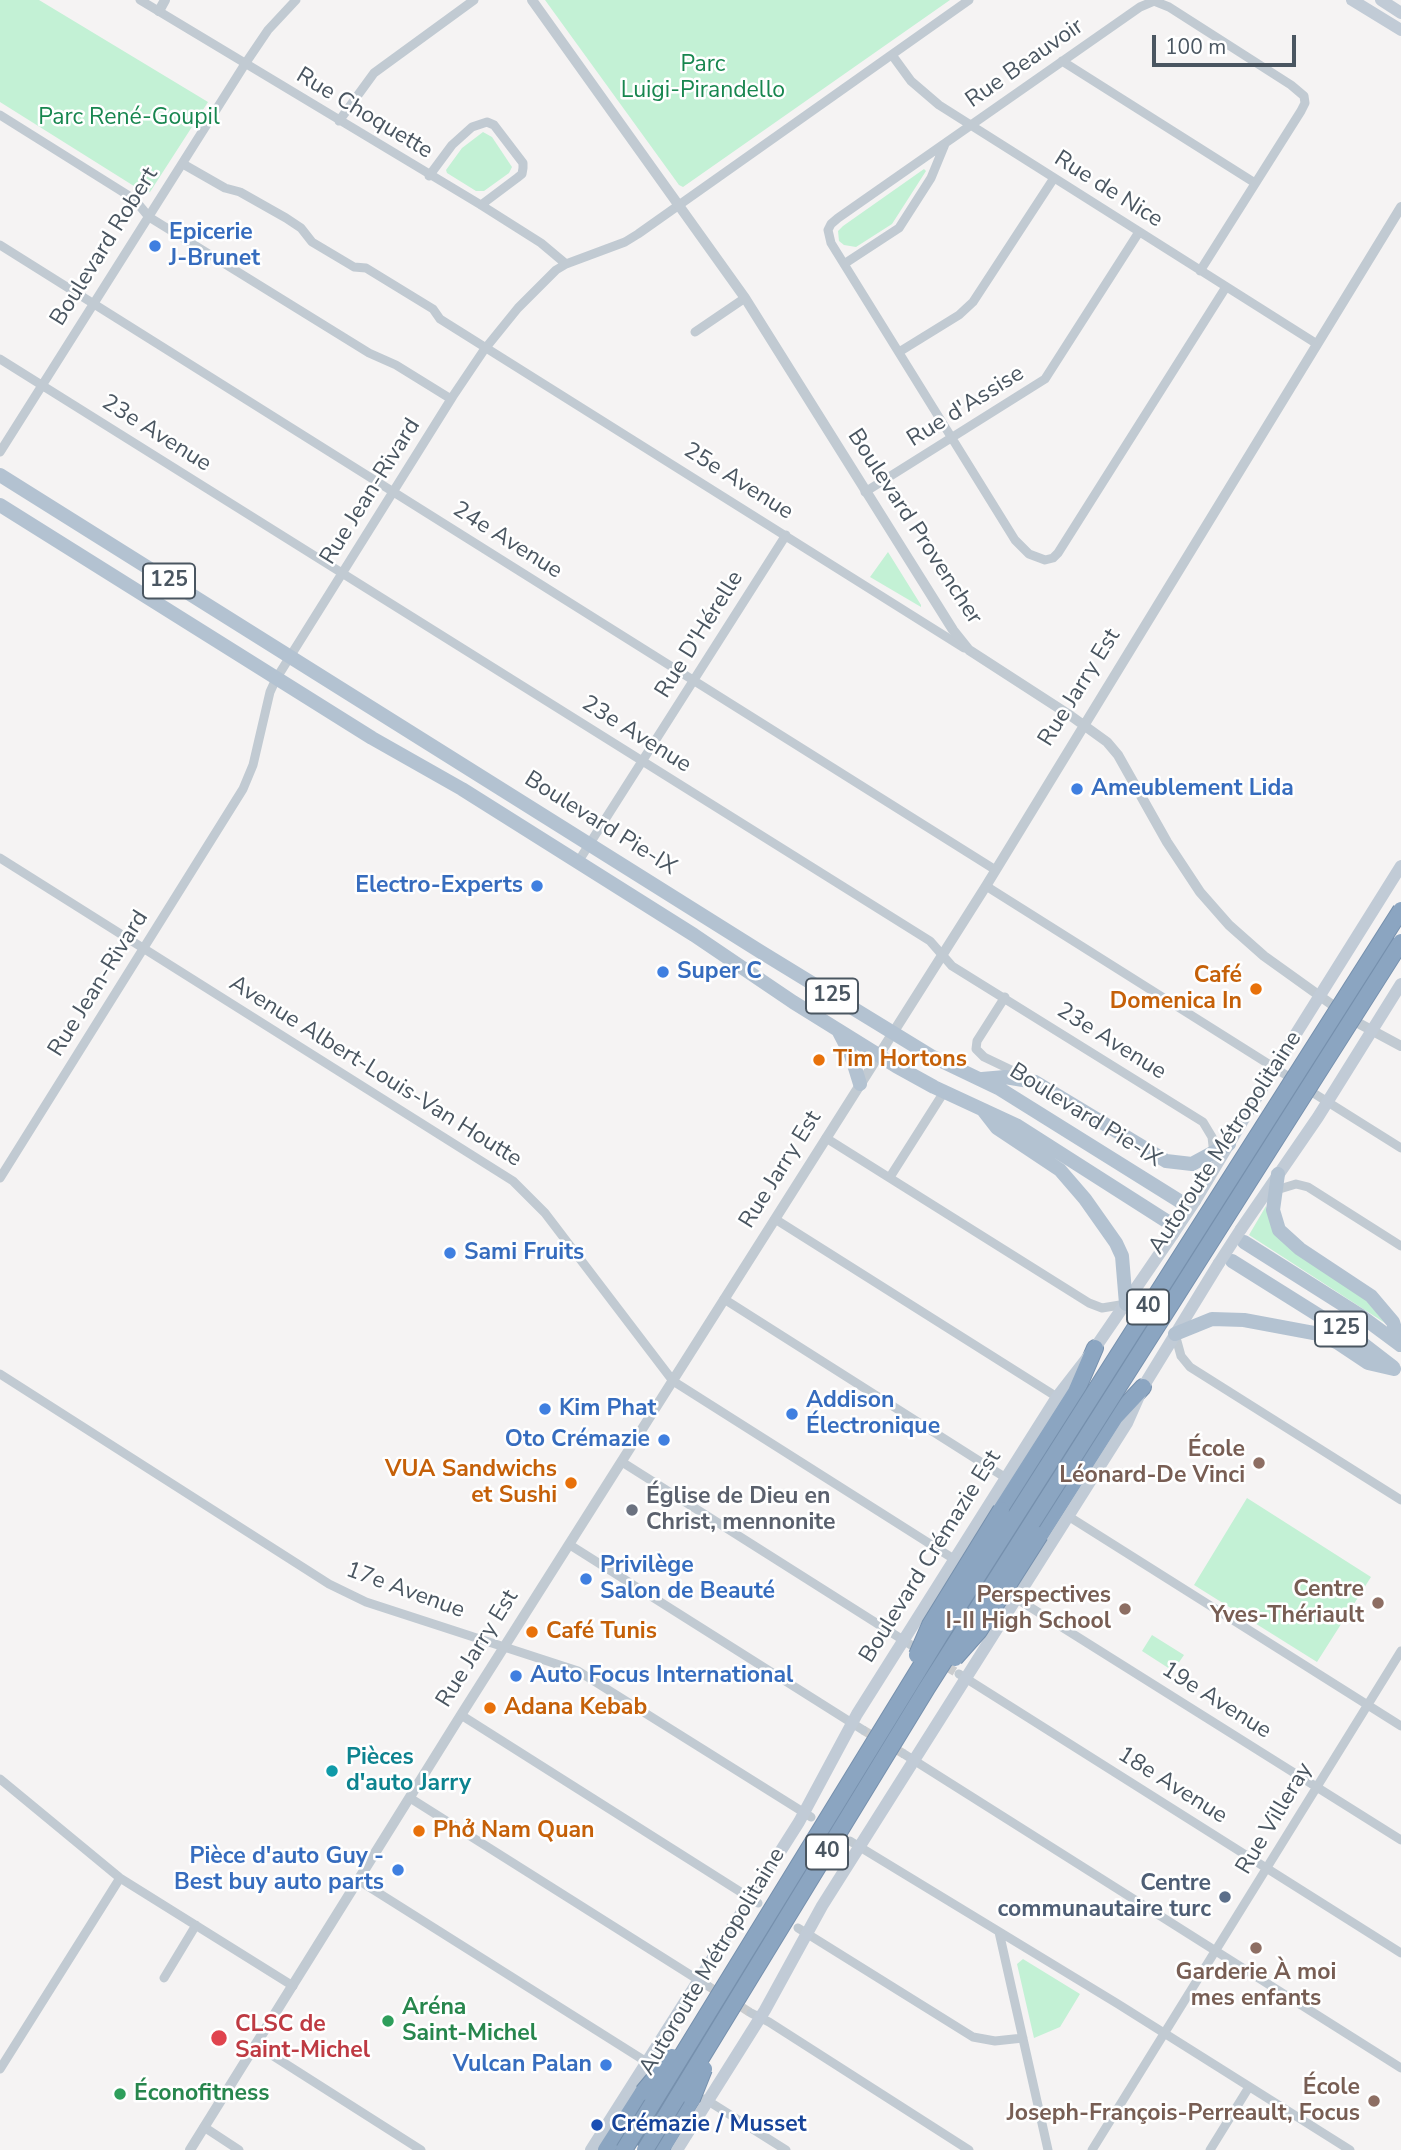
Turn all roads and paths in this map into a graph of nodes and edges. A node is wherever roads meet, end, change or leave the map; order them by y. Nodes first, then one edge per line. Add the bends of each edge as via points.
1 (140, 0) edge
2 (165, 0) edge
3 (296, 0) edge
4 (474, 0) edge
5 (532, 0) edge
6 (969, 0) edge
7 (1352, 0) edge
8 (1381, 0) edge
9 (159, 11) junction
10 (1401, 13) edge
11 (1401, 30) edge
12 (892, 55) junction
13 (1062, 61) junction
14 (245, 64) junction
15 (0, 115) edge
16 (339, 121) junction
17 (971, 126) junction
18 (945, 144) junction
19 (183, 164) junction
20 (429, 176) junction
21 (1054, 178) junction
22 (1255, 183) junction
23 (481, 205) junction
24 (680, 205) junction
25 (1401, 207) edge
26 (149, 217) junction
27 (1139, 232) junction
28 (0, 245) edge
29 (566, 264) junction
30 (844, 264) junction
31 (1200, 271) junction
32 (1226, 287) junction
33 (745, 298) junction
34 (94, 304) junction
35 (695, 332) dead end
36 (1317, 344) junction
37 (486, 347) junction
38 (899, 352) junction
39 (0, 359) edge
40 (43, 386) junction
41 (451, 398) junction
42 (952, 439) junction
43 (0, 452) edge
44 (0, 475) edge
45 (394, 492) junction
46 (865, 492) junction
47 (0, 505) edge
48 (786, 535) junction
49 (343, 573) junction
50 (969, 650) junction
51 (290, 657) junction
52 (276, 679) junction
53 (694, 681) junction
54 (1083, 724) junction
55 (642, 762) junction
56 (589, 845) junction
57 (0, 858) edge
58 (578, 862) junction
59 (1401, 866) edge
60 (994, 869) junction
61 (986, 886) junction
62 (1401, 910) edge
63 (1401, 943) edge
64 (144, 948) junction
65 (942, 955) junction
66 (1401, 984) edge
67 (1319, 995) junction
68 (1004, 997) junction
69 (1331, 1004) dead end
70 (1360, 1024) dead end
71 (838, 1030) junction
72 (1372, 1031) junction
73 (893, 1033) junction
74 (1401, 1046) edge
75 (879, 1055) junction
76 (1275, 1067) junction
77 (1286, 1075) dead end
78 (982, 1079) junction
79 (1035, 1082) junction
80 (860, 1084) junction
81 (944, 1091) junction
82 (1315, 1094) dead end
83 (1328, 1102) junction
84 (982, 1109) junction
85 (827, 1138) junction
86 (1229, 1144) junction
87 (1401, 1148) edge
88 (1214, 1153) junction
89 (1213, 1170) junction
90 (1278, 1174) joint
91 (890, 1177) junction
92 (0, 1178) edge
93 (1269, 1193) junction
94 (1188, 1201) junction
95 (775, 1219) junction
96 (1171, 1228) junction
97 (1242, 1236) junction
98 (1401, 1246) edge
99 (1225, 1262) junction
100 (724, 1299) junction
101 (1126, 1304) junction
102 (1175, 1334) junction
103 (1400, 1346) edge
104 (1095, 1348) junction
105 (1398, 1372) edge
106 (0, 1374) edge
107 (673, 1381) junction
108 (1143, 1387) junction
109 (1057, 1397) junction
110 (622, 1462) junction
111 (1006, 1478) junction
112 (1401, 1500) edge
113 (1068, 1516) junction
114 (570, 1545) junction
115 (958, 1561) junction
116 (1013, 1596) junction
117 (907, 1643) junction
118 (506, 1646) junction
119 (1401, 1651) edge
120 (962, 1677) junction
121 (927, 1688) junction
122 (1367, 1704) junction
123 (896, 1705) junction
124 (461, 1715) junction
125 (858, 1726) junction
126 (1401, 1726) edge
127 (908, 1757) junction
128 (0, 1779) edge
129 (1317, 1787) junction
130 (410, 1798) junction
131 (807, 1815) junction
132 (1401, 1840) edge
133 (855, 1844) junction
134 (1267, 1869) junction
135 (120, 1878) junction
136 (358, 1880) junction
137 (755, 1900) junction
138 (197, 1925) junction
139 (802, 1930) junction
140 (999, 1932) junction
141 (1215, 1952) junction
142 (1401, 1953) edge
143 (164, 1978) dead end
144 (704, 1983) junction
145 (293, 1986) junction
146 (709, 2012) junction
147 (728, 2015) junction
148 (756, 2016) junction
149 (1164, 2033) junction
150 (1023, 2038) junction
151 (256, 2045) junction
152 (649, 2064) junction
153 (1401, 2068) edge
154 (0, 2069) edge
155 (1250, 2087) junction
156 (704, 2098) junction
157 (204, 2127) junction
158 (598, 2148) edge
159 (190, 2150) edge
160 (239, 2150) edge
161 (421, 2150) edge
162 (624, 2150) edge
163 (645, 2150) edge
164 (661, 2150) edge
165 (677, 2150) edge
166 (786, 2150) edge
167 (969, 2150) edge
168 (1048, 2150) edge
169 (1092, 2150) edge
170 (1210, 2150) edge
171 (1350, 2150) edge

1 - 9 street, Rue Choquette
2 - 9 street
3 - 14 street, Boulevard Robert
4 - 16 street via 374,73
5 - 24 street, Boulevard Provencher
6 - 12 street, Rue Jean-Rivard
7 - 11 main road
8 - 10 main road
9 - 14 street, Rue Choquette
12 - 17 street, Rue de Nice via 924,94
12 - 24 street, Rue Jean-Rivard
13 - 17 street, Rue Beauvoir
13 - 22 street
13 - 22 street, Rue Beauvoir via 1140,7 1154,1 1169,7 1304,96 1301,111
14 - 16 street, Rue Choquette
14 - 19 street, Boulevard Robert
15 - 26 street via 134,199
16 - 20 street, Rue Choquette
17 - 18 street, Rue Beauvoir
17 - 21 street, Rue de Nice
18 - 30 street via 931,178 899,228
18 - 30 street, Rue Beauvoir via 838,218 828,237
19 - 26 street, Boulevard Robert
19 - 37 street, 25e Avenue via 286,218 312,242 354,267 366,268
20 - 23 street, Rue Choquette
20 - 23 street via 452,145 472,128 487,122 494,125 523,168 522,174
21 - 27 street, Rue de Nice
21 - 38 street via 973,302
22 - 31 street
23 - 29 street, Rue Choquette
24 - 29 street, Rue Jean-Rivard via 625,242
24 - 33 street, Boulevard Provencher
25 - 36 street, Rue Jarry Est
26 - 34 street, Boulevard Robert
26 - 41 street via 369,353
27 - 31 street, Rue de Nice
27 - 42 street, Rue d'Assise via 1045,379
28 - 34 street, 24e Avenue
29 - 37 street, Rue Jean-Rivard via 525,299
30 - 38 street
31 - 32 street, Rue de Nice
32 - 36 street, Rue de Nice
32 - 42 street via 1053,558 1037,559 1024,550
33 - 35 street
33 - 46 street, Boulevard Provencher
34 - 40 street, Boulevard Robert
34 - 45 street, 24e Avenue
36 - 54 street, Rue Jarry Est
37 - 41 street, Rue Jean-Rivard
37 - 48 street, 25e Avenue
38 - 42 street
39 - 40 street, 23e Avenue
40 - 43 street, Boulevard Robert
40 - 49 street, 23e Avenue
41 - 45 street, Rue Jean-Rivard
42 - 46 street, Rue d'Assise
44 - 51 main road, Boulevard Pie-IX / 125
45 - 49 street, Rue Jean-Rivard
45 - 53 street, 24e Avenue
46 - 50 street, Boulevard Provencher
47 - 52 main road, Boulevard Pie-IX / 125
48 - 50 street, 25e Avenue
48 - 53 street, Rue D'Hérelle
49 - 51 street, Rue Jean-Rivard
49 - 55 street, 23e Avenue
50 - 54 street, Boulevard Provencher
51 - 52 street, Rue Jean-Rivard
51 - 56 main road, Boulevard Pie-IX / 125
52 - 58 main road, Boulevard Pie-IX / 125
52 - 64 street, Rue Jean-Rivard via 247,783
53 - 55 street, Rue D'Hérelle
53 - 60 street, 24e Avenue
54 - 60 street, Rue Jarry Est
54 - 67 street, Boulevard Provencher via 1118,755 1200,892 1264,957
55 - 56 street, Rue D'Hérelle
55 - 65 street, 23e Avenue via 930,941
56 - 58 street, Rue D'Hérelle
56 - 73 main road, Boulevard Pie-IX / 125
57 - 64 street, Avenue Albert-Louis-Van Houtte
58 - 71 main road, Boulevard Pie-IX / 125
59 - 67 main road, Boulevard Crémazie Est
60 - 61 street, Rue Jarry Est
61 - 65 street, Rue Jarry Est
61 - 76 street
62 - 123 highway, Autoroute Métropolitaine / 40, bridge
63 - 121 highway, Autoroute Métropolitaine / 40, bridge
64 - 92 street, Rue Jean-Rivard
64 - 107 street, Avenue Albert-Louis-Van Houtte via 519,1186 545,1213
65 - 68 street, 23e Avenue
65 - 73 street, Rue Jarry Est
66 - 72 main road
67 - 69 street, Boulevard Provencher
67 - 76 main road, Boulevard Crémazie Est
68 - 79 street via 976,1049
68 - 88 street, 23e Avenue via 1203,1122 1211,1132
70 - 72 street
71 - 75 main road, Boulevard Pie-IX / 125
71 - 80 main road
72 - 74 street
72 - 83 main road
73 - 75 street, Rue Jarry Est
73 - 78 main road, Boulevard Pie-IX / 125
75 - 80 street, Rue Jarry Est
75 - 81 main road, Boulevard Pie-IX / 125
76 - 77 street
76 - 86 main road, Boulevard Crémazie Est
78 - 79 main road
78 - 94 main road, Boulevard Pie-IX / 125
79 - 88 main road via 1166,1161 1192,1164
80 - 85 street, Rue Jarry Est
81 - 84 main road, Boulevard Pie-IX / 125
81 - 91 street
82 - 83 street
83 - 87 street
83 - 90 main road
84 - 96 main road, Boulevard Pie-IX / 125 via 1042,1140
84 - 101 main road via 997,1128 1060,1170 1085,1199 1122,1256
85 - 91 street
85 - 95 street, Rue Jarry Est
86 - 88 main road
86 - 89 main road, Boulevard Crémazie Est
88 - 89 street, 23e Avenue
89 - 94 main road, Boulevard Crémazie Est
90 - 93 main road
91 - 101 street via 1089,1303 1102,1308
93 - 97 main road
93 - 98 street via 1296,1184 1308,1187
93 - 103 main road via 1282,1234 1371,1296 1393,1322
94 - 96 main road, Boulevard Crémazie Est, bridge
95 - 100 street, Rue Jarry Est
95 - 109 street
96 - 101 main road, Boulevard Crémazie Est
97 - 99 main road, bridge
97 - 103 main road, 125
99 - 102 main road
99 - 105 main road, 125 via 1345,1331
100 - 107 street, Rue Jarry Est
100 - 111 street
101 - 104 main road, Boulevard Crémazie Est
102 - 105 main road via 1212,1319 1244,1320 1322,1336 1368,1363
102 - 108 main road
102 - 112 street via 1181,1356 1191,1367
104 - 109 main road, Boulevard Crémazie Est
104 - 123 highway, bridge via 1076,1391 930,1625
106 - 118 street, 17e Avenue via 330,1584 366,1602
107 - 110 street, Rue Jarry Est
107 - 115 street
108 - 113 main road via 1127,1423
108 - 121 highway, bridge via 1115,1417 979,1632
109 - 111 main road, Boulevard Crémazie Est
110 - 114 street, Rue Jarry Est
110 - 117 street
111 - 115 main road, Boulevard Crémazie Est
113 - 116 main road
113 - 122 street
114 - 118 street, Rue Jarry Est
114 - 125 street
115 - 117 main road, Boulevard Crémazie Est
116 - 120 main road
116 - 129 street, 19e Avenue
117 - 125 main road, Boulevard Crémazie Est
118 - 124 street, Rue Jarry Est
118 - 131 street, 17e Avenue via 578,1671
119 - 122 street, Rue Villeray
120 - 127 main road
120 - 134 street, 18e Avenue
121 - 147 highway, Autoroute Métropolitaine / 40, bridge
122 - 126 street
122 - 129 street, Rue Villeray
123 - 146 highway, Autoroute Métropolitaine / 40, bridge
124 - 130 street, Rue Jarry Est
124 - 137 street
125 - 131 main road, Boulevard Crémazie Est
127 - 133 main road
127 - 141 street
128 - 135 street
129 - 132 street, 19e Avenue
129 - 134 street, Rue Villeray
130 - 136 street, Rue Jarry Est
130 - 144 street
131 - 137 main road, Boulevard Crémazie Est
133 - 139 main road
133 - 140 street
134 - 141 street, Rue Villeray
134 - 142 street, 18e Avenue
135 - 138 street
135 - 154 street
136 - 145 street, Rue Jarry Est
136 - 152 street
137 - 144 main road, Boulevard Crémazie Est
138 - 143 street
138 - 145 street
139 - 148 main road
139 - 150 street via 972,2037 995,2042
140 - 149 street
140 - 150 street
141 - 149 street, Rue Villeray
141 - 153 street
144 - 152 main road, Boulevard Crémazie Est
145 - 151 street, Rue Jarry Est
146 - 158 highway, bridge
146 - 162 highway, Autoroute Métropolitaine / 40, bridge
147 - 163 highway, Autoroute Métropolitaine / 40, bridge
147 - 164 highway, bridge via 692,2099
148 - 156 main road
148 - 167 street
149 - 155 street
149 - 169 street, Rue Villeray
150 - 168 street
151 - 157 street, Rue Jarry Est
151 - 161 street
152 - 158 main road, Boulevard Crémazie Est
155 - 170 street
155 - 171 street via 1332,2144
156 - 165 main road
156 - 166 street
157 - 159 street, Rue Jarry Est
157 - 160 street

